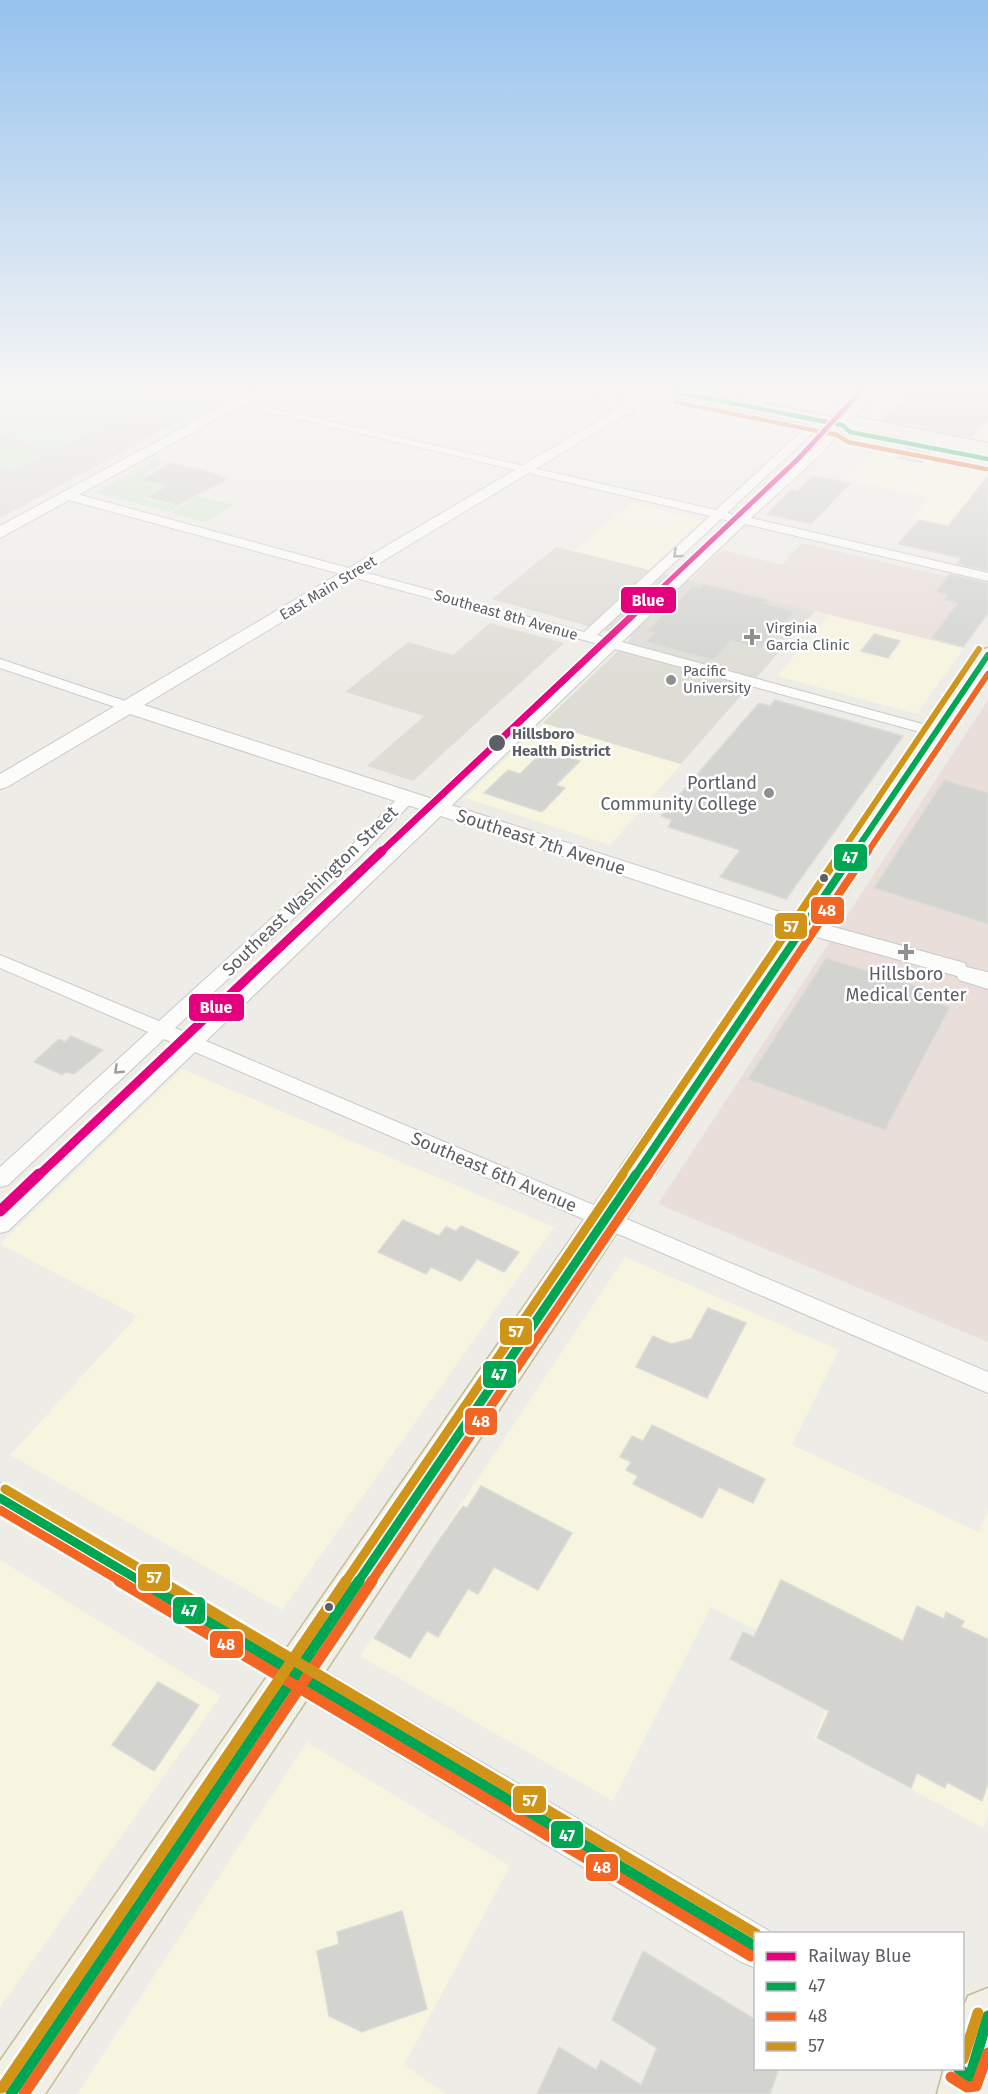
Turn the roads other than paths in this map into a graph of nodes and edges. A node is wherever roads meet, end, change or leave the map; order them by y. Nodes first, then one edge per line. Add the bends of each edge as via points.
1 (80, 490) edge
2 (492, 490) edge
3 (610, 490) edge
4 (747, 490) edge
5 (775, 490) edge
6 (69, 496) junction
7 (720, 515) junction
8 (742, 520) junction
9 (0, 533) edge
10 (353, 573) junction
11 (988, 577) edge
12 (587, 637) junction
13 (612, 645) junction
14 (988, 655) edge
15 (0, 663) edge
16 (129, 706) junction
17 (936, 732) junction
18 (0, 783) edge
19 (407, 798) junction
20 (440, 808) junction
21 (803, 926) junction
22 (0, 961) edge
23 (971, 975) edge
24 (162, 1031) junction
25 (192, 1043) junction
26 (0, 1179) edge
27 (605, 1219) junction
28 (0, 1225) edge
29 (988, 1383) edge
30 (0, 1498) edge
31 (297, 1673) junction
32 (754, 1946) edge
33 (988, 2016) edge
34 (970, 2082) edge
35 (10, 2094) edge

1 - 6 street
2 - 10 street, East Main Street
3 - 7 street
4 - 7 street
5 - 8 street, Southeast Washington Street
6 - 9 street
6 - 10 street, Southeast 8th Avenue
7 - 8 street
7 -> 12 street
8 - 11 street
8 - 13 street, Southeast Washington Street
10 - 12 street, Southeast 8th Avenue
10 - 16 street, East Main Street
12 - 13 street, Southeast 8th Avenue
13 - 17 street, Southeast 8th Avenue
13 - 20 street, Southeast Washington Street
14 - 17 highway
15 - 16 street
16 - 18 street, East Main Street
16 - 19 street, Southeast 7th Avenue
17 - 21 highway
19 - 20 street, Southeast 7th Avenue
19 - 24 street, Southeast Washington Street via 353,854
20 - 21 street, Southeast 7th Avenue
20 - 25 street, Southeast Washington Street
21 - 23 street, Southeast 7th Avenue
21 - 27 highway
22 - 24 street, Southeast 6th Avenue
24 - 25 street, Southeast 6th Avenue
24 -> 26 street, Southeast Washington Street
25 - 27 street, Southeast 6th Avenue
25 - 28 street, Southeast Washington Street
27 - 29 street, Southeast 6th Avenue
27 - 31 highway
30 - 31 street
31 - 32 street
31 - 35 highway
33 - 34 highway

